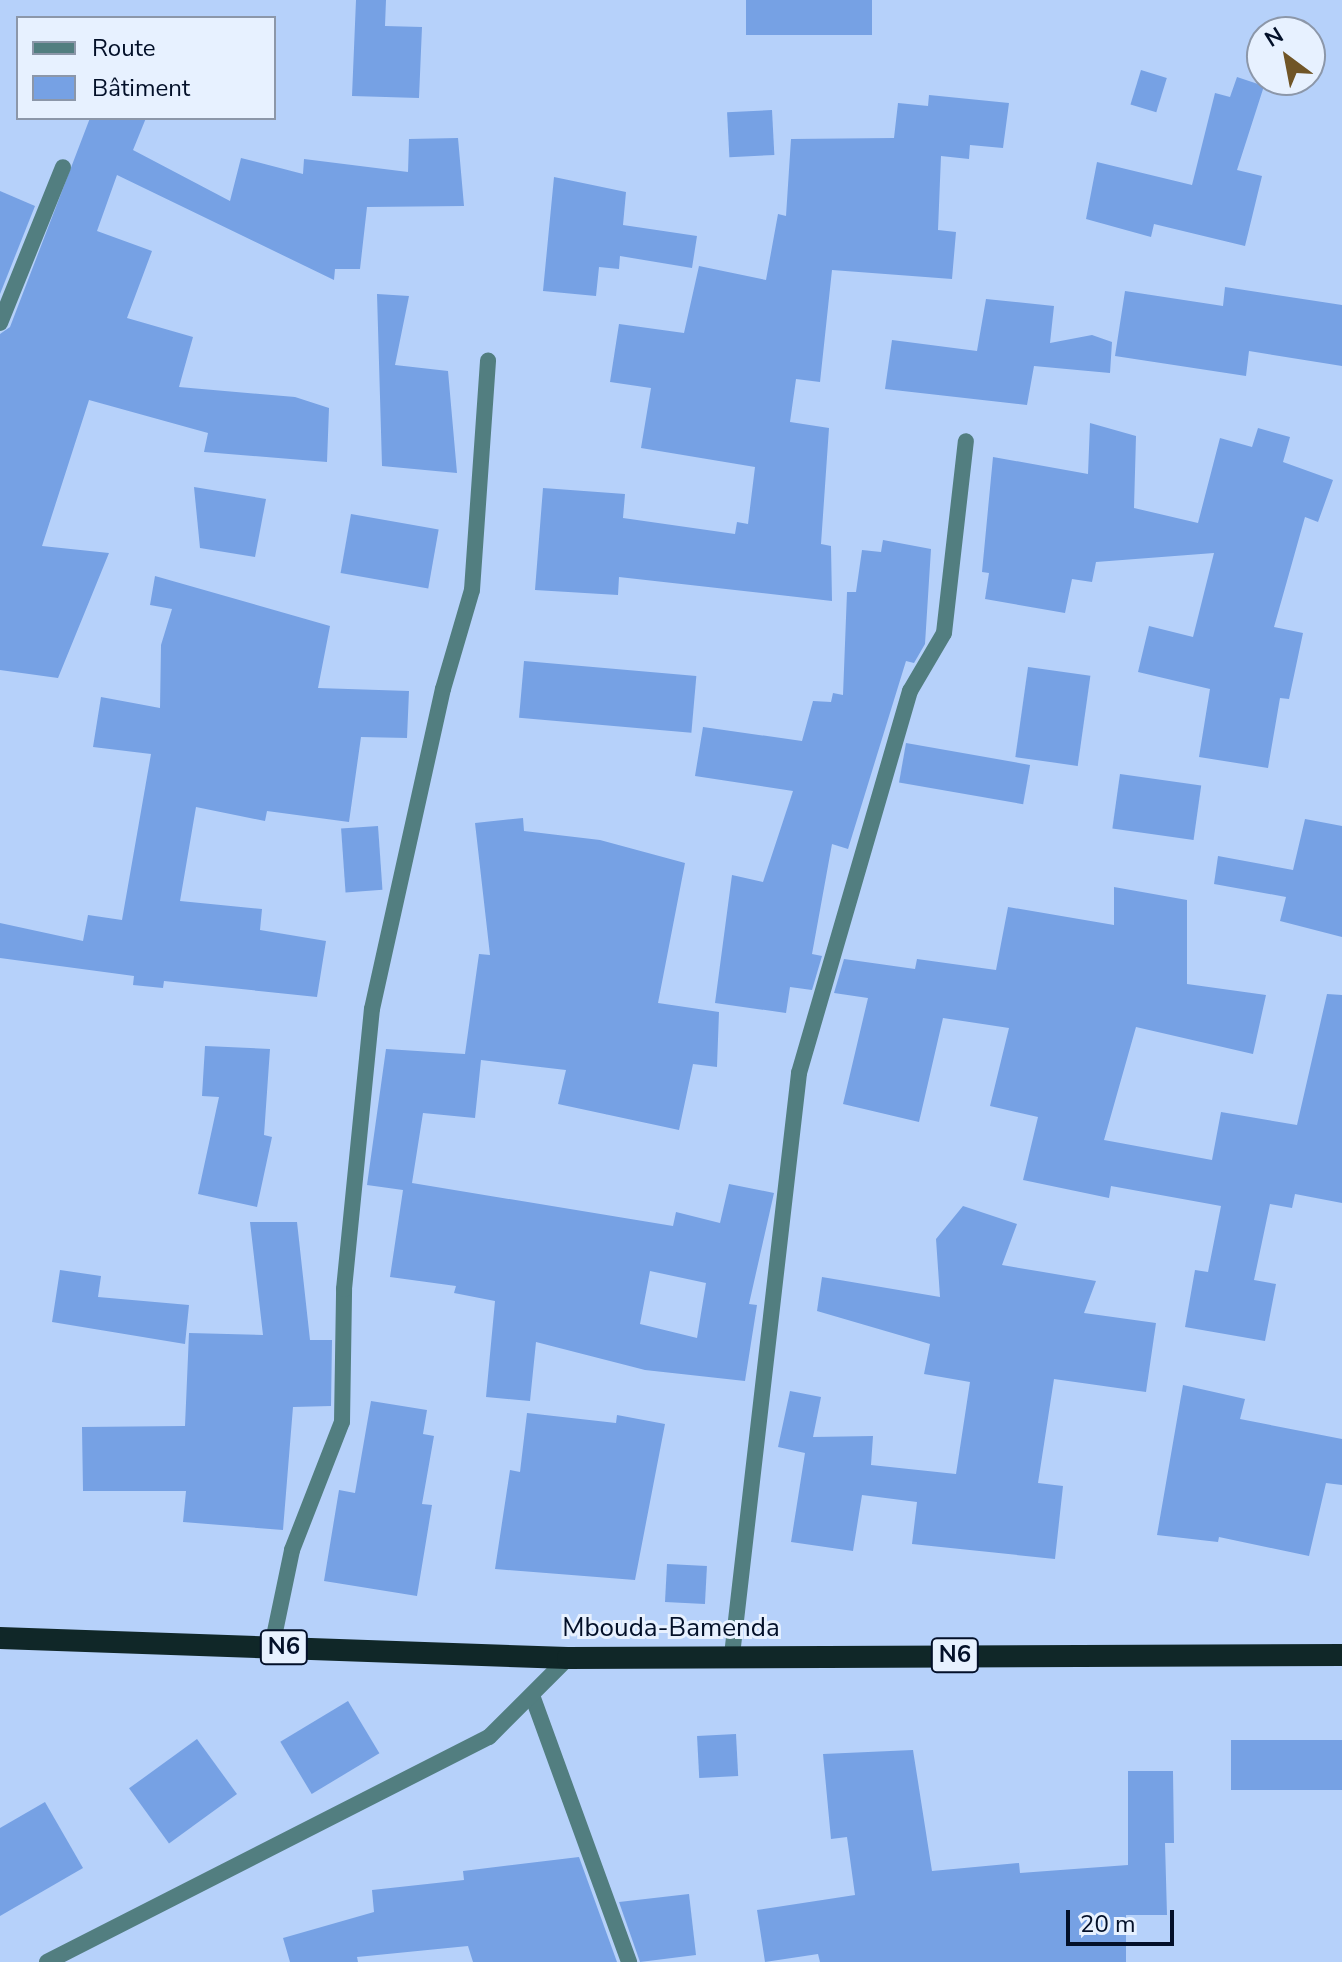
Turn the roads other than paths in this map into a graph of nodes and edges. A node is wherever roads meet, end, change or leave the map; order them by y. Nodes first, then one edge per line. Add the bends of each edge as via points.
1 (63, 167) dead end
2 (0, 323) edge
3 (488, 361) dead end
4 (966, 441) dead end
5 (0, 1638) edge
6 (272, 1646) junction
7 (732, 1655) junction
8 (1342, 1655) edge
9 (568, 1658) junction
10 (533, 1698) junction
11 (47, 1962) edge
12 (629, 1962) edge

1 - 2 street
3 - 6 street via 472,590 443,689 372,1009 344,1289 342,1422 292,1550
4 - 7 street via 944,633 910,691 799,1073
5 - 6 highway, Mbouda-Bamenda / N6
6 - 9 highway, Mbouda-Bamenda / N6
7 - 8 highway, Mbouda-Bamenda / N6
7 - 9 highway, Mbouda-Bamenda / N6
9 - 10 street
10 - 11 street via 489,1737
10 - 12 street

